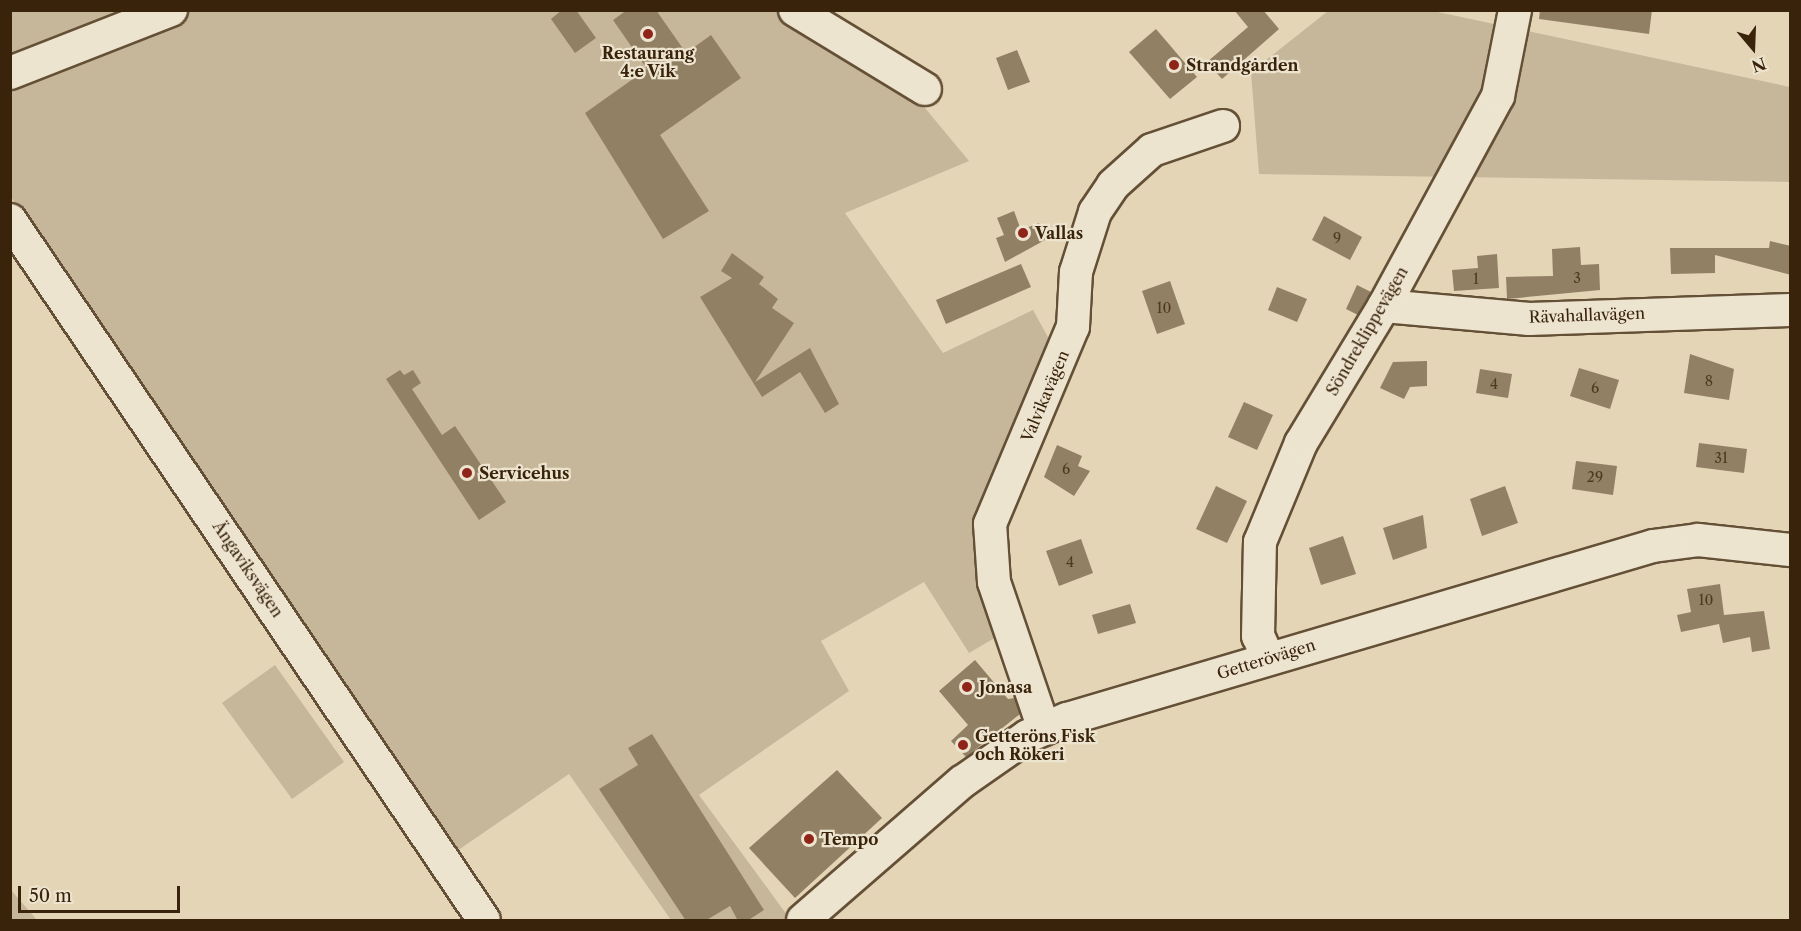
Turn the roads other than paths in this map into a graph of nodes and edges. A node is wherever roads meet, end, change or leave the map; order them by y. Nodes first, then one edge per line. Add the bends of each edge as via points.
1 (171, 10) edge
2 (795, 10) edge
3 (1515, 10) edge
4 (10, 73) edge
5 (925, 89) dead end
6 (1223, 126) dead end
7 (10, 220) edge
8 (1384, 306) junction
9 (1791, 310) edge
10 (1791, 550) edge
11 (1268, 658) junction
12 (1044, 729) junction
13 (484, 921) edge
14 (803, 921) edge

1 - 4 street
2 - 5 street
3 - 8 street, Söndreklippevägen via 1498,96
6 - 12 street, Valvikavägen via 1152,150 1113,185 1099,206 1076,272 1073,327 990,524 994,582
7 - 13 street, Ängaviksvägen
8 - 9 street, Rävahallavägen via 1529,319
8 - 11 street, Söndreklippevägen via 1301,443 1260,543 1258,625
10 - 11 street, Getterövägen via 1698,540 1653,546
11 - 12 street, Getterövägen
12 - 14 street, Getterövägen via 962,782

